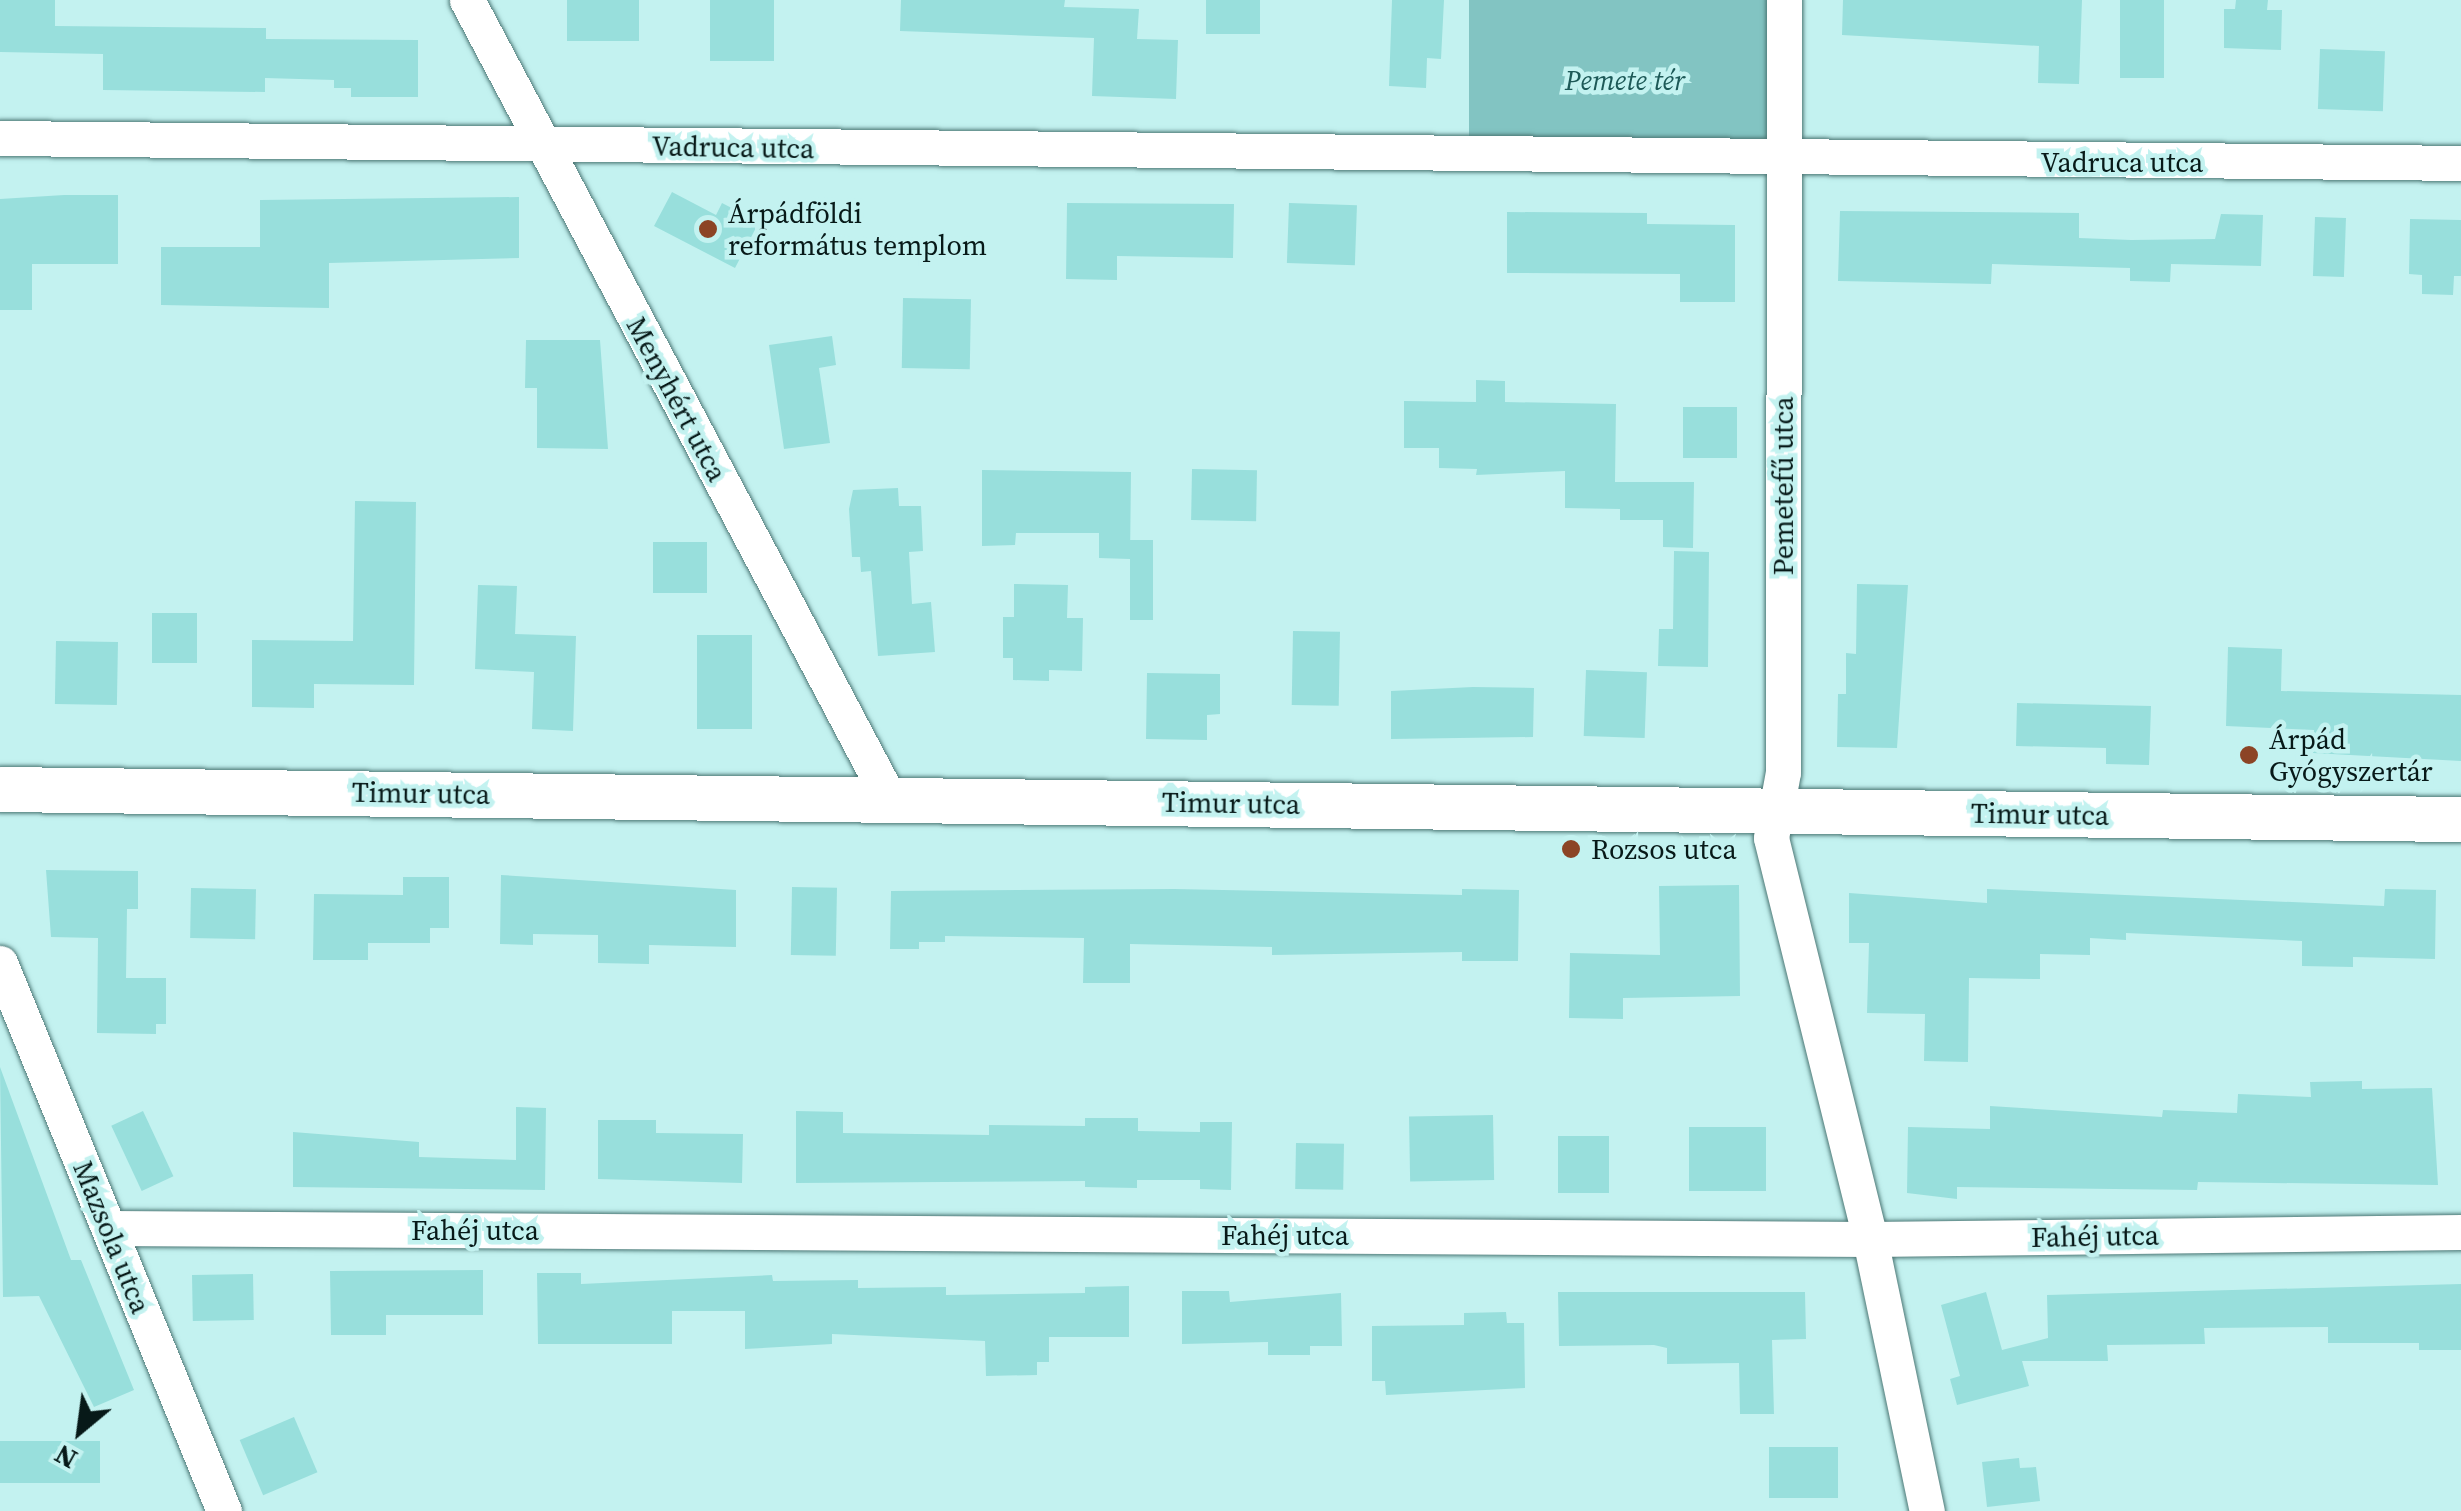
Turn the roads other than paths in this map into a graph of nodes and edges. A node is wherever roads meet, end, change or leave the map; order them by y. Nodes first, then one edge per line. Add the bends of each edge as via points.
1 (467, 0) edge
2 (1784, 0) edge
3 (0, 138) edge
4 (543, 144) junction
5 (1782, 160) junction
6 (2461, 163) edge
7 (0, 790) edge
8 (889, 798) junction
9 (1776, 812) junction
10 (2461, 819) edge
11 (0, 963) edge
12 (108, 1228) junction
13 (2461, 1232) edge
14 (1870, 1239) junction
15 (224, 1511) edge
16 (1927, 1511) edge

1 - 4 street, Menyhért utca
2 - 5 street
3 - 4 street, Vadruca utca
4 - 5 street, Vadruca utca
4 - 8 street, Menyhért utca
5 - 6 street, Vadruca utca
5 - 9 street, Pemetefű utca via 1784,772
7 - 8 street, Timur utca
8 - 9 street, Timur utca
9 - 10 street, Timur utca
9 - 14 street via 1771,838 1792,940
11 - 12 street, Mazsola utca
12 - 14 street, Fahéj utca
12 - 15 street, Mazsola utca
13 - 14 street, Fahéj utca
14 - 16 street

